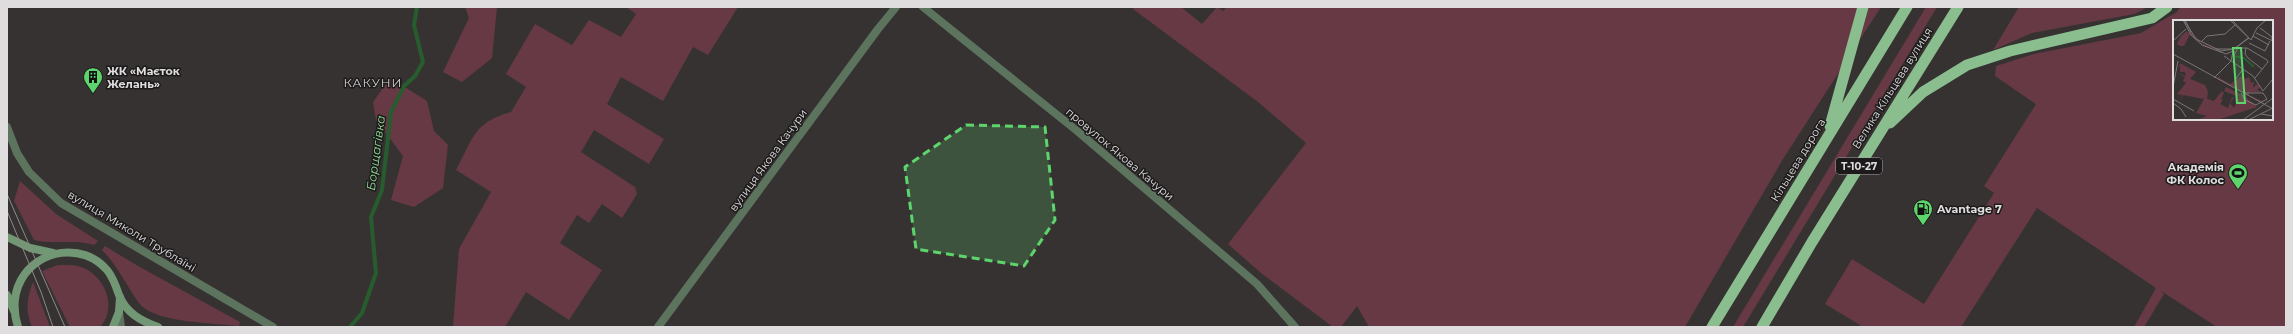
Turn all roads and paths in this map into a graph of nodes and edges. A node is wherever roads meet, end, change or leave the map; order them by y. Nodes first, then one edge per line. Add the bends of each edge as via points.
1 (896, 7) edge
2 (922, 7) edge
3 (1863, 7) edge
4 (1908, 7) edge
5 (1958, 7) edge
6 (2167, 7) edge
7 (7, 127) edge
8 (1878, 135) junction
9 (1826, 140) junction
10 (7, 237) edge
11 (56, 253) junction
12 (7, 295) edge
13 (120, 297) junction
14 (14, 312) junction
15 (119, 312) junction
16 (18, 327) edge
17 (113, 327) edge
18 (121, 327) edge
19 (158, 327) edge
20 (273, 327) edge
21 (658, 327) edge
22 (1295, 327) edge
23 (1712, 327) edge
24 (1762, 327) edge

1 - 21 street, вулиця Якова Качури
2 - 22 street, провулок Якова Качури via 1076,130 1257,284
3 - 9 highway
4 - 9 highway, Кільцева дорога
5 - 8 highway, Велика Кільцева вулиця / Т-10-27
6 - 8 highway via 2152,18 2010,51 1967,65 1923,92
7 - 20 street, вулиця Миколи Трублаїні via 17,153 29,172 61,203
8 - 24 highway, Велика Кільцева вулиця / Т-10-27
9 - 23 highway, Кільцева дорога
10 - 11 main road via 30,248
11 - 13 main road via 82,254 95,261 107,270
11 - 14 main road via 41,258 29,267 20,281
12 - 14 main road
13 - 15 main road
13 - 19 main road via 132,314
14 - 16 main road
15 - 17 main road
15 - 18 street

